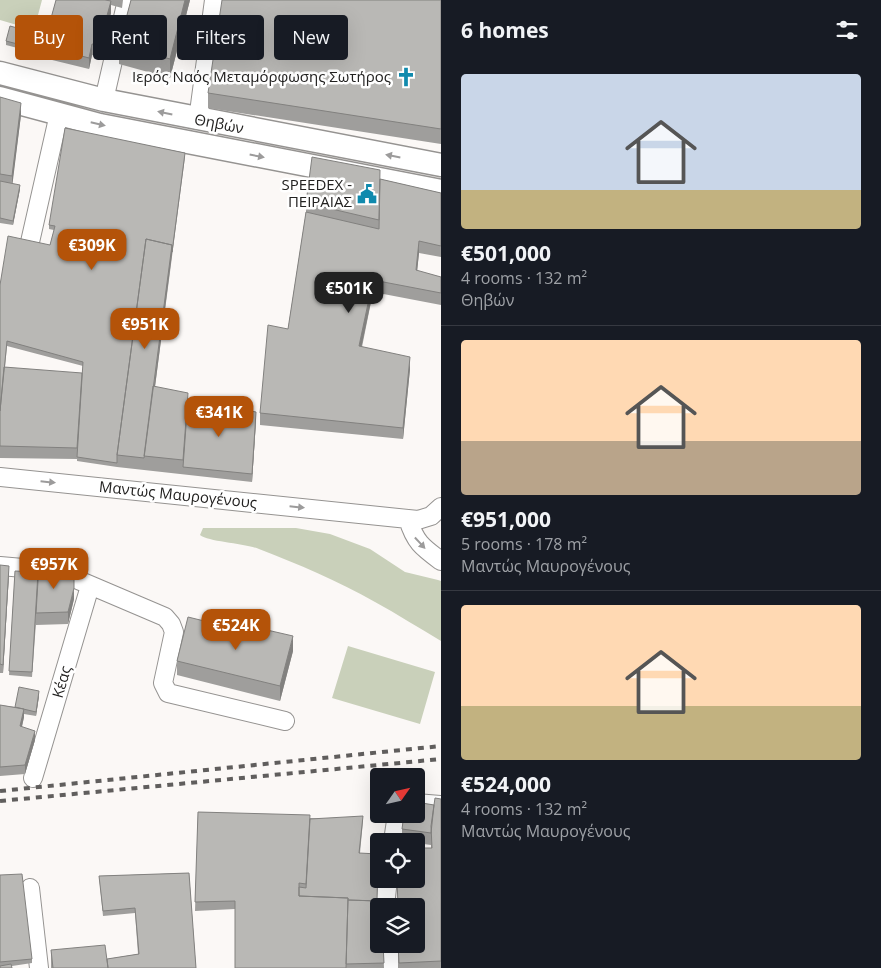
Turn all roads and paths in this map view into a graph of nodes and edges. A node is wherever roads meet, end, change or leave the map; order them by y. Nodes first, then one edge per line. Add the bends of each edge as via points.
1 (127, 0) edge
2 (214, 0) edge
3 (0, 73) edge
4 (0, 98) edge
5 (104, 100) junction
6 (59, 114) junction
7 (198, 120) junction
8 (441, 165) edge
9 (441, 191) edge
10 (30, 242) edge
11 (0, 477) edge
12 (438, 518) edge
13 (408, 519) junction
14 (441, 562) edge
15 (0, 566) edge
16 (90, 586) junction
17 (285, 721) dead end
18 (33, 778) dead end
19 (425, 803) edge
20 (441, 804) edge
21 (30, 888) dead end
22 (390, 953) edge
23 (39, 968) edge
24 (392, 968) edge

1 - 5 street
2 - 7 street
3 - 5 main road, Θηβών
4 - 6 main road, Θηβών
7 -> 5 main road, Θηβών
6 -> 9 main road, Θηβών via 109,127
6 - 10 street
8 -> 7 main road, Θηβών
11 -> 13 street, Μαντώς Μαυρογένους
12 - 13 street, Μαντώς Μαυρογένους
13 -> 14 street via 418,543
15 - 16 street via 56,571
16 - 17 street via 160,615 171,624 174,637 163,683 168,694
16 - 18 street, Κέας
19 - 20 street
21 - 23 street
22 - 24 street

